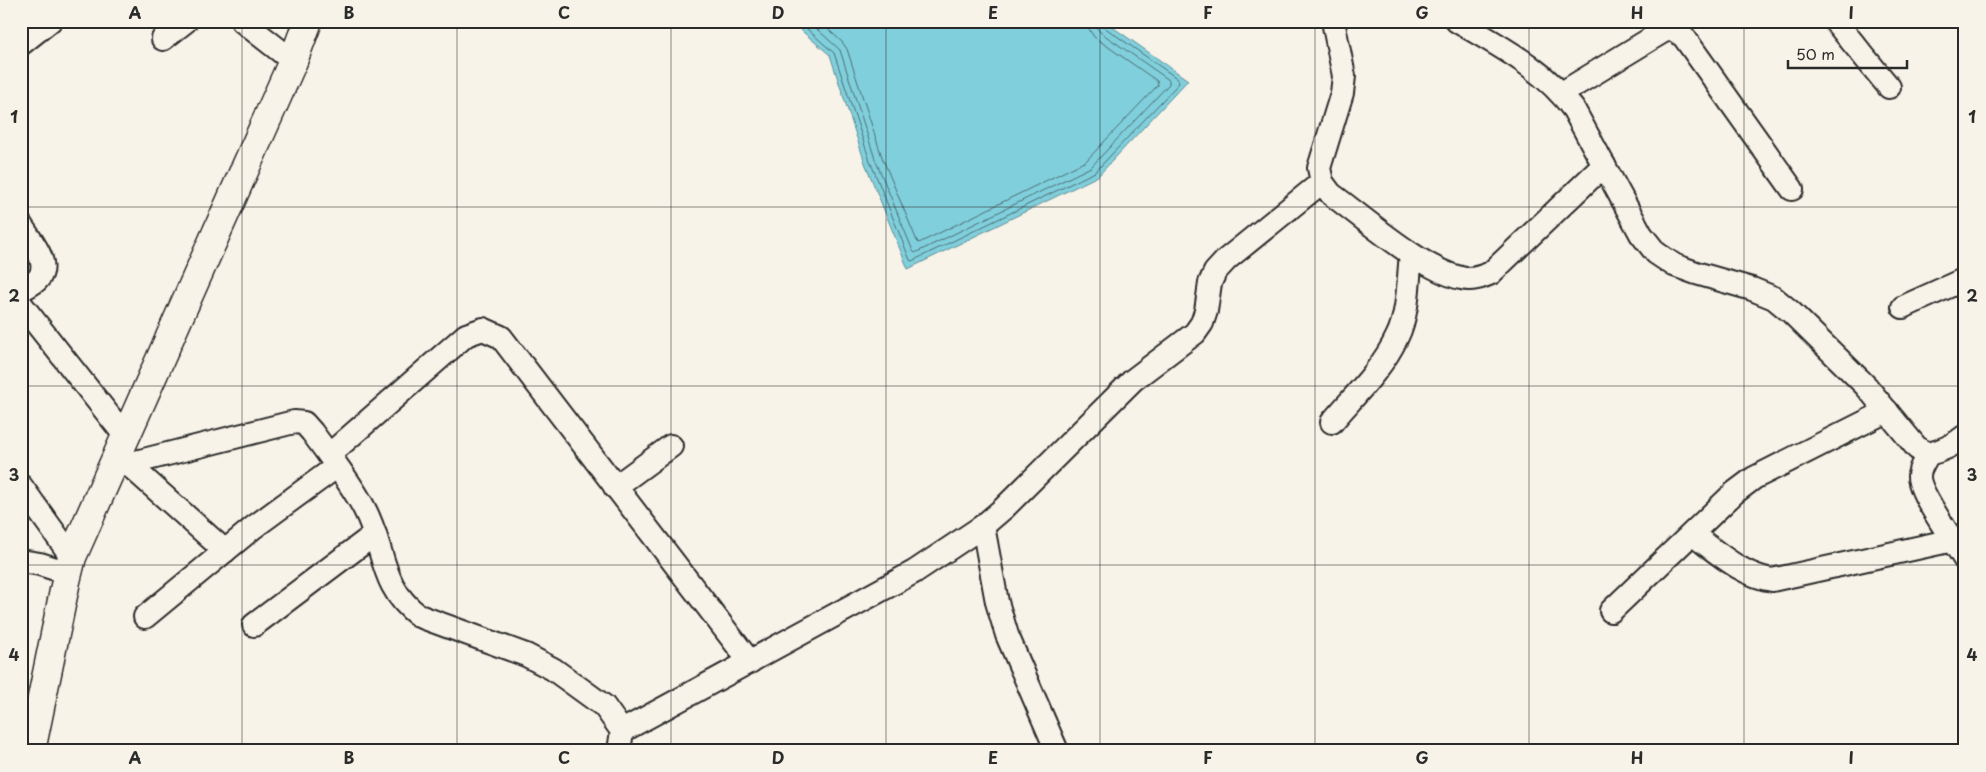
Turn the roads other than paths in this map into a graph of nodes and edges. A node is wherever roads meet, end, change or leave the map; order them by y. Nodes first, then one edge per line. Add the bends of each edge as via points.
1 (50, 21) edge
2 (186, 21) edge
3 (242, 21) edge
4 (308, 21) edge
5 (1334, 21) edge
6 (1457, 21) edge
7 (1835, 21) edge
8 (163, 39) dead end
9 (21, 44) edge
10 (293, 61) junction
11 (1889, 88) dead end
12 (1562, 93) junction
13 (1604, 165) junction
14 (1322, 182) junction
15 (1792, 190) dead end
16 (21, 225) edge
17 (1411, 254) junction
18 (1965, 279) edge
19 (21, 290) edge
20 (21, 304) edge
21 (1903, 307) dead end
22 (1887, 411) junction
23 (1332, 422) dead end
24 (1965, 436) edge
25 (671, 446) dead end
26 (1928, 454) junction
27 (122, 456) junction
28 (332, 461) junction
29 (21, 486) edge
30 (615, 487) junction
31 (982, 526) junction
32 (375, 534) junction
33 (1692, 534) junction
34 (1952, 540) junction
35 (225, 551) junction
36 (1965, 560) edge
37 (21, 561) edge
38 (70, 565) junction
39 (1611, 611) dead end
40 (145, 617) dead end
41 (254, 624) dead end
42 (750, 662) junction
43 (620, 741) edge
44 (31, 751) edge
45 (1057, 751) edge

1 - 9 street
2 - 8 street
3 - 10 street
4 - 10 main road
5 - 14 street via 1344,76 1342,93 1319,168
6 - 12 street via 1521,59
7 - 11 street
10 - 27 main road
12 - 13 street
12 - 15 street via 1662,32 1677,30
13 - 17 street via 1492,273 1462,279
13 - 22 street via 1640,234 1656,253 1674,265 1774,298 1866,386
14 - 17 street via 1331,194
14 - 31 street via 1215,272 1202,324 1194,333 1133,380
16 - 19 street via 42,260 42,271 38,280
17 - 23 street via 1398,336 1381,363
18 - 21 street
20 - 27 street
22 - 26 street via 1917,448
22 - 33 street via 1754,478
24 - 26 street via 1939,452
25 - 30 street
26 - 34 street via 1919,478
27 - 28 street via 294,422 308,427
27 - 35 street
27 - 38 main road
28 - 30 street via 466,335 483,329 500,337
28 - 32 street via 363,506
28 - 35 street
29 - 38 street
30 - 42 street
31 - 42 street via 914,572
31 - 45 street via 1007,635
32 - 41 street
32 - 43 street via 387,576 405,605 419,616 526,655 553,669 604,706 614,718
33 - 34 street via 1747,574 1772,580
33 - 39 street
34 - 36 street
35 - 40 street
37 - 38 street
38 - 44 main road
42 - 43 street

